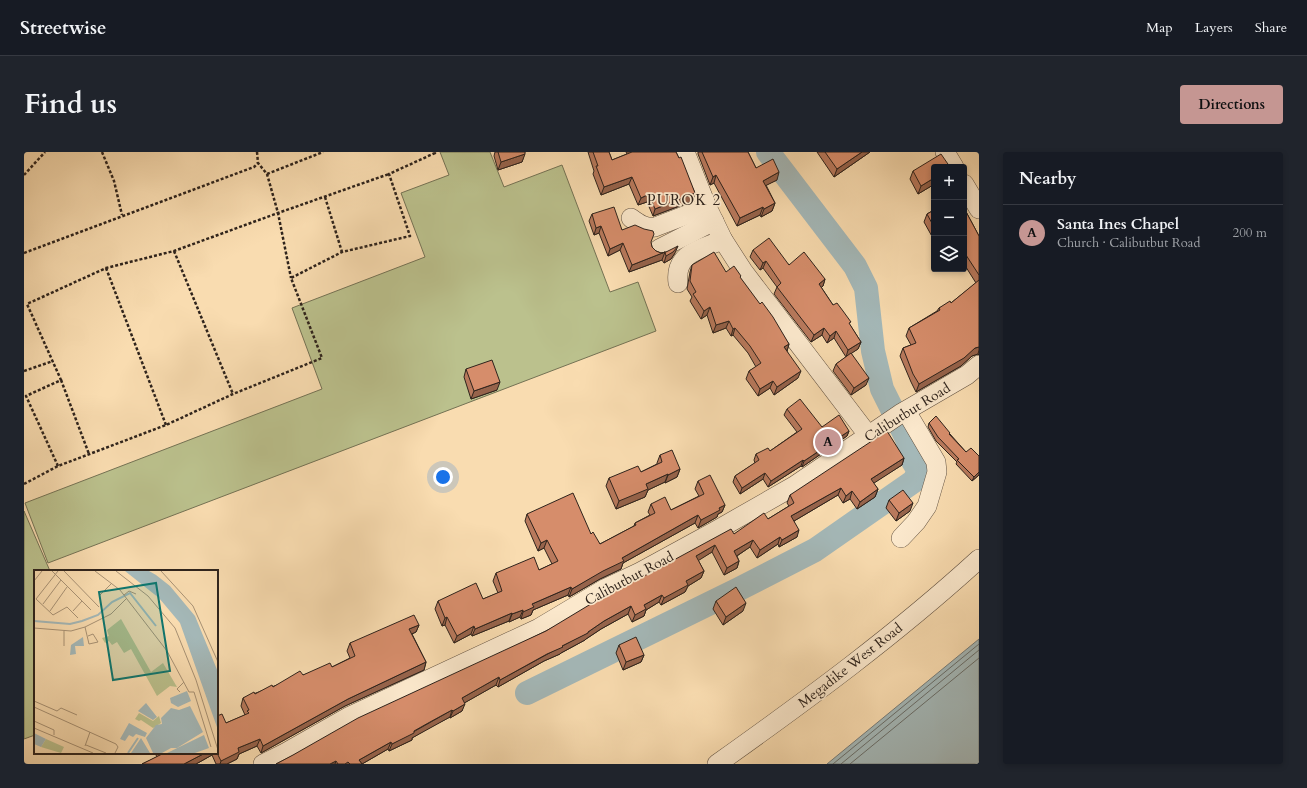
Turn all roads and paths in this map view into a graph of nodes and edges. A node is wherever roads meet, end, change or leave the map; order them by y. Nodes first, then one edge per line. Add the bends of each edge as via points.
1 (45, 152) edge
2 (102, 152) edge
3 (257, 152) edge
4 (323, 152) edge
5 (434, 152) edge
6 (685, 152) edge
7 (945, 152) edge
8 (258, 163) junction
9 (952, 164) edge
10 (267, 174) junction
11 (389, 174) junction
12 (24, 175) edge
13 (967, 189) edge
14 (325, 197) junction
15 (979, 209) edge
16 (278, 212) junction
17 (711, 214) junction
18 (122, 215) junction
19 (631, 218) dead end
20 (723, 240) junction
21 (659, 250) dead end
22 (24, 252) edge
23 (174, 252) junction
24 (342, 252) junction
25 (106, 268) junction
26 (291, 278) junction
27 (678, 283) dead end
28 (26, 304) edge
29 (53, 361) junction
30 (979, 364) edge
31 (24, 371) edge
32 (61, 380) junction
33 (232, 394) junction
34 (25, 396) edge
35 (903, 413) junction
36 (166, 425) junction
37 (873, 432) junction
38 (90, 454) junction
39 (58, 466) junction
40 (24, 484) edge
41 (901, 538) dead end
42 (979, 559) edge
43 (263, 764) edge
44 (717, 764) edge

1 - 12 path
2 - 18 path via 114,181
3 - 8 path
4 - 10 path
5 - 11 path
6 - 17 street
7 - 9 street
8 - 10 path
8 - 18 path via 254,167
10 - 16 path
11 - 14 path
11 - 24 path via 410,236
13 - 15 street
14 - 16 path
14 - 24 path
16 - 23 path
16 - 26 path
17 - 19 street via 648,228
17 - 20 street
17 - 21 street
18 - 22 path
20 - 27 street via 689,254 679,268
20 - 37 street via 743,271
23 - 25 path
23 - 33 path
24 - 26 path
25 - 28 path
25 - 36 path
26 - 33 path via 322,358
28 - 29 path
29 - 31 path
29 - 32 path
30 - 35 street, Calibutbut Road via 967,375
32 - 34 path
32 - 38 path
33 - 36 path
34 - 39 path
35 - 37 street, Calibutbut Road
35 - 41 street via 936,462 937,472 927,506
36 - 38 path
37 - 43 street, Calibutbut Road via 794,486 606,588 539,628 350,716
38 - 39 path
39 - 40 path
42 - 44 street, Megadike West Road via 862,658

